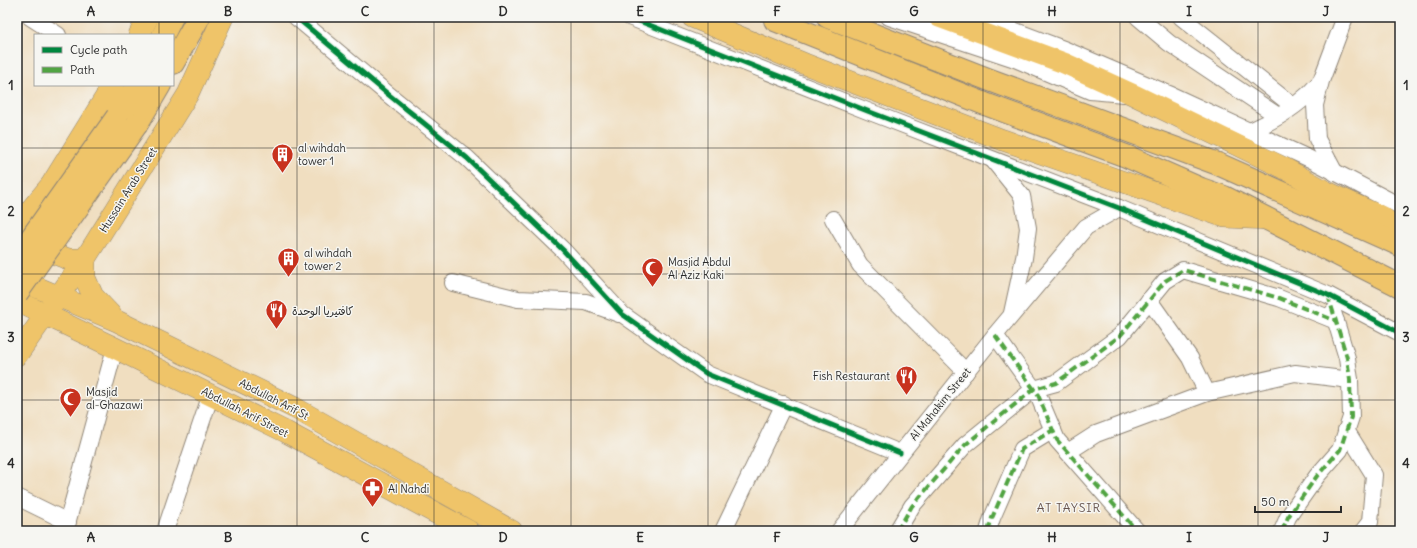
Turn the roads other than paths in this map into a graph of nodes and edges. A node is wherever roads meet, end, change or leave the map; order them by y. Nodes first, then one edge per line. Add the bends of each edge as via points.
1 (30, 17) edge
2 (148, 17) edge
3 (172, 17) edge
4 (199, 17) edge
5 (223, 17) edge
6 (296, 17) edge
7 (629, 17) edge
8 (692, 17) edge
9 (828, 17) edge
10 (889, 17) edge
11 (939, 17) edge
12 (978, 17) edge
13 (1138, 17) edge
14 (1181, 17) edge
15 (1345, 17) edge
16 (775, 20) dead end
17 (56, 34) edge
18 (140, 34) edge
19 (164, 34) edge
20 (174, 61) edge
21 (1321, 81) junction
22 (112, 86) edge
23 (137, 86) edge
24 (159, 86) edge
25 (1134, 95) junction
26 (1293, 106) junction
27 (1278, 116) junction
28 (127, 120) junction
29 (1250, 131) junction
30 (992, 159) junction
31 (1335, 172) junction
32 (51, 185) junction
33 (1400, 206) edge
34 (1119, 208) junction
35 (833, 219) dead end
36 (1268, 219) junction
37 (17, 226) edge
38 (1400, 230) edge
39 (1400, 245) edge
40 (17, 258) edge
41 (85, 258) junction
42 (453, 283) dead end
43 (1400, 286) edge
44 (19, 289) edge
45 (1328, 295) junction
46 (58, 296) junction
47 (1149, 300) junction
48 (622, 314) junction
49 (46, 315) junction
50 (1012, 315) junction
51 (117, 321) junction
52 (1336, 321) junction
53 (1400, 333) edge
54 (996, 335) junction
55 (115, 348) junction
56 (17, 355) edge
57 (966, 372) junction
58 (1350, 380) junction
59 (1034, 389) junction
60 (1207, 393) junction
61 (211, 394) junction
62 (784, 404) junction
63 (1053, 430) junction
64 (1346, 430) junction
65 (1068, 452) junction
66 (900, 453) junction
67 (17, 497) edge
68 (67, 526) edge
69 (165, 531) edge
70 (469, 531) edge
71 (512, 531) edge
72 (723, 531) edge
73 (839, 531) edge
74 (897, 531) edge
75 (988, 531) edge
76 (1136, 531) edge
77 (1282, 531) edge
78 (1363, 531) edge

1 - 17 street
2 - 18 main road
3 - 19 highway
4 - 20 highway
5 - 41 main road, Hussain Arab Street via 188,94
6 - 48 street via 467,158 563,250
7 - 30 street
8 - 36 main road via 805,64 1003,140 1225,217
9 - 39 highway via 1218,164
10 - 25 street via 1015,59 1090,92
11 - 25 main road via 1064,64
12 - 29 street via 1066,50
13 - 27 street via 1169,43
14 - 26 street
15 - 21 street
16 - 36 highway via 985,104 1126,156 1224,197
21 - 26 street via 1309,96
21 - 31 street via 1315,105 1317,139
22 - 32 main road
23 - 28 highway
24 - 28 highway
25 - 38 main road via 1382,217
26 - 27 street
27 - 29 street
28 - 40 highway, bridge
28 - 44 highway, bridge
29 - 31 street
30 - 34 street
30 - 50 street via 1022,196 1028,228
31 - 33 street
32 - 37 main road
32 - 41 main road via 39,208 35,228 37,238 50,252 68,259
34 - 45 street
34 - 50 street, Al Mahakim Street via 1086,227
35 - 57 street via 860,265
36 - 43 highway
41 - 46 main road, Hussain Arab Street
41 - 51 main road via 85,278 93,296
42 - 48 street via 518,299 586,302
44 - 46 main road, Abdullah Arif St
44 - 49 main road, Abdullah Arif Street
45 - 52 street
45 - 53 street
46 - 49 main road, Hussain Arab Street
46 - 51 main road, Abdullah Arif St
47 - 52 street via 1165,281 1183,270 1279,298
47 - 59 street via 1120,336 1056,383
47 - 60 street via 1190,358
48 - 62 street via 708,374
49 - 55 main road, Abdullah Arif Street
49 - 56 main road, Hussain Arab Street
50 - 54 street, Al Mahakim Street
51 - 71 main road, Abdullah Arif St via 295,408
52 - 58 street via 1347,358
54 - 57 street, Al Mahakim Street
54 - 59 street
55 - 61 main road, Abdullah Arif Street
55 - 68 street
57 - 66 street, Al Mahakim Street
58 - 60 street via 1295,373
58 - 64 street via 1351,417
59 - 63 street
59 - 74 street via 965,444 912,506
60 - 65 street via 1096,434
61 - 69 street
61 - 70 main road, Abdullah Arif Street
62 - 66 street
62 - 72 street
63 - 65 street via 1057,440
63 - 75 street via 1022,448
64 - 77 street via 1340,450 1317,476 1288,517
64 - 78 street via 1374,476 1370,522
65 - 76 street
66 - 73 street, Al Mahakim Street
67 - 68 street

